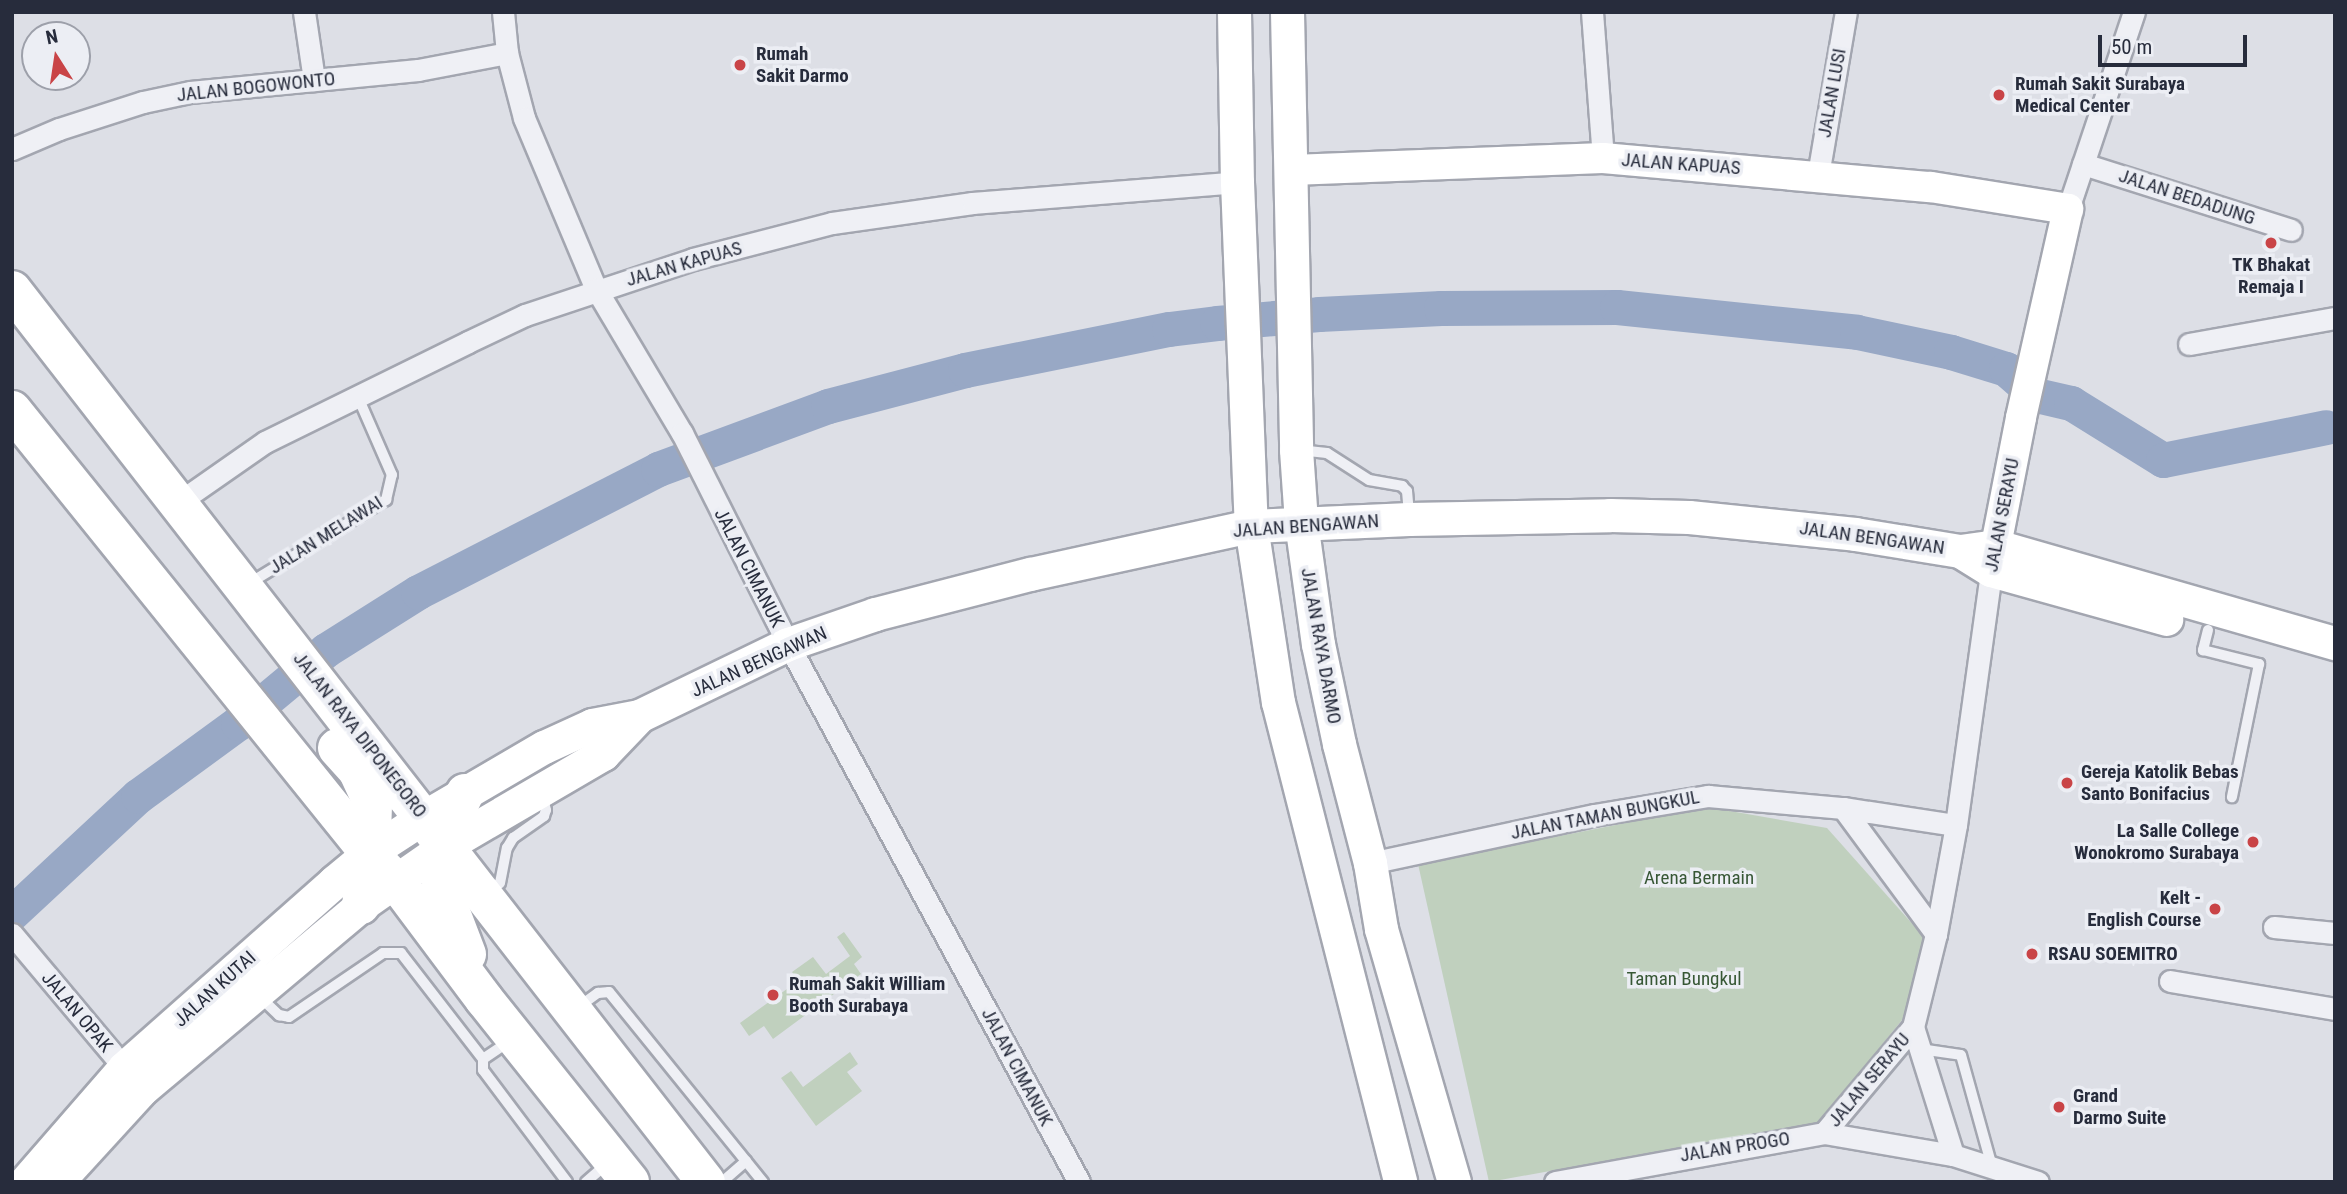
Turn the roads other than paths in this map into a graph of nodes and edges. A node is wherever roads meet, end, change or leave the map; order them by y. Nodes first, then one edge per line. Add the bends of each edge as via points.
1 (303, 12) edge
2 (503, 12) edge
3 (1234, 12) edge
4 (1287, 12) edge
5 (1592, 12) edge
6 (1846, 12) edge
7 (2134, 12) edge
8 (507, 53) junction
9 (314, 80) junction
10 (12, 149) edge
11 (1603, 158) junction
12 (2083, 164) junction
13 (1292, 170) junction
14 (1818, 175) junction
15 (1237, 181) junction
16 (2068, 209) junction
17 (2291, 230) dead end
18 (596, 289) junction
19 (12, 290) edge
20 (2335, 318) edge
21 (2189, 344) dead end
22 (357, 395) junction
23 (12, 410) edge
24 (1296, 450) junction
25 (180, 502) junction
26 (1409, 519) junction
27 (1301, 522) junction
28 (1251, 526) junction
29 (1994, 558) junction
30 (242, 587) junction
31 (2208, 630) junction
32 (2335, 643) edge
33 (788, 644) junction
34 (2335, 661) edge
35 (326, 692) junction
36 (639, 716) junction
37 (540, 792) junction
38 (465, 793) joint
39 (2232, 797) dead end
40 (1843, 808) junction
41 (1956, 825) junction
42 (435, 831) junction
43 (369, 853) junction
44 (1370, 863) junction
45 (395, 880) junction
46 (485, 895) junction
47 (361, 905) junction
48 (2274, 927) dead end
49 (1381, 929) junction
50 (1936, 933) junction
51 (2335, 933) edge
52 (1339, 935) junction
53 (15, 938) edge
54 (2171, 981) dead end
55 (1399, 990) junction
56 (256, 993) junction
57 (484, 999) junction
58 (1356, 1004) junction
59 (2335, 1009) edge
60 (574, 1010) junction
61 (1913, 1027) junction
62 (515, 1037) junction
63 (1920, 1049) junction
64 (483, 1059) junction
65 (133, 1078) junction
66 (1824, 1133) junction
67 (1953, 1155) junction
68 (746, 1161) junction
69 (1993, 1168) junction
70 (610, 1174) edge
71 (25, 1182) edge
72 (57, 1182) edge
73 (567, 1182) edge
74 (706, 1182) edge
75 (722, 1182) edge
76 (763, 1182) edge
77 (1079, 1182) edge
78 (1400, 1182) edge
79 (1454, 1182) edge
80 (1555, 1182) edge
81 (2038, 1182) edge

1 - 9 street
2 - 8 street, JALAN CIMANUK
3 - 15 main road
4 - 13 main road, JALAN RAYA DARMO
5 - 11 street
6 - 14 street, JALAN LUSI
7 - 12 street, JALAN SERAYU
8 - 9 street, JALAN BOGOWONTO via 418,70
8 - 18 street, JALAN CIMANUK via 524,118
9 - 10 street, JALAN BOGOWONTO via 190,92 143,102
11 - 13 street, JALAN KAPUAS
11 - 14 street, JALAN KAPUAS
12 - 16 street, JALAN SERAYU
12 - 17 street, JALAN BEDADUNG
13 - 24 main road, JALAN RAYA DARMO
14 - 16 street, JALAN KAPUAS
15 - 18 street, JALAN KAPUAS via 973,202 832,223
15 - 28 main road
16 - 29 street, JALAN SERAYU
18 - 22 street, JALAN KAPUAS via 525,315
18 - 33 street, JALAN CIMANUK via 682,433
19 - 25 highway, JALAN RAYA DIPONEGORO
20 - 21 street
22 - 25 street, JALAN KAPUAS via 265,442
22 - 30 lane, JALAN MELAWAI via 392,475 386,500
23 - 43 highway
24 - 26 lane via 1327,453 1369,480 1402,486 1407,491
24 - 27 main road, JALAN RAYA DARMO
25 - 30 highway, JALAN RAYA DIPONEGORO
26 - 27 main road, JALAN BENGAWAN
26 - 29 main road, JALAN BENGAWAN via 1689,517 1855,534
27 - 28 main road, JALAN BENGAWAN
27 - 44 main road, JALAN RAYA DARMO via 1318,644
28 - 33 main road, JALAN BENGAWAN via 955,592
28 - 52 main road via 1278,702
29 - 31 main road, JALAN BENGAWAN
29 - 32 main road, JALAN BENGAWAN
29 - 41 street, JALAN SERAYU
30 - 35 highway, JALAN RAYA DIPONEGORO
31 - 34 main road, JALAN BENGAWAN
31 - 39 lane via 2203,650 2259,664
33 - 36 main road, JALAN BENGAWAN
33 - 77 street, JALAN CIMANUK
35 - 42 highway, JALAN RAYA DIPONEGORO
35 - 43 highway via 333,743 357,770 373,805
36 - 37 main road, JALAN BENGAWAN via 603,754
36 - 38 main road, JALAN BENGAWAN via 592,725
37 - 42 main road, JALAN BENGAWAN
37 - 46 lane via 546,802 544,816 513,838 500,883
38 - 42 highway via 450,824
40 - 41 street, JALAN TAMAN BUNGKUL
40 - 44 street, JALAN TAMAN BUNGKUL via 1708,796 1594,815
40 - 50 street
41 - 50 street, JALAN SERAYU
42 - 43 main road, JALAN KUTAI
42 - 45 main road, JALAN BENGAWAN
42 - 46 highway, JALAN RAYA DIPONEGORO
42 - 57 highway via 441,886
43 - 45 highway
43 - 47 highway
43 - 65 main road, JALAN KUTAI
44 - 49 main road, JALAN RAYA DARMO
45 - 47 main road, JALAN KUTAI
45 - 57 highway
46 - 60 highway, JALAN RAYA DIPONEGORO
47 - 56 main road, JALAN KUTAI
48 - 51 street
49 - 52 main road via 1377,939 1363,947 1348,946
49 - 55 main road, JALAN RAYA DARMO
50 - 61 street, JALAN SERAYU
52 - 58 main road
53 - 65 street, JALAN OPAK
54 - 59 street
55 - 58 main road via 1384,985 1371,988
55 - 79 main road, JALAN RAYA DARMO
56 - 64 lane via 279,1015 289,1017 364,964 395,951
56 - 65 main road, JALAN KUTAI
57 - 62 highway
58 - 78 main road
60 - 68 lane via 598,993 609,992
60 - 74 highway, JALAN RAYA DIPONEGORO
61 - 63 street, JALAN SERAYU
61 - 66 street, JALAN SERAYU
62 - 64 lane
62 - 70 highway
63 - 67 street, JALAN SERAYU
63 - 69 lane via 1961,1055
64 - 73 lane via 483,1070
65 - 71 main road, JALAN KUTAI
65 - 72 main road, JALAN KUTAI
66 - 67 street, JALAN PROGO
66 - 80 street, JALAN PROGO
67 - 69 street, JALAN PROGO
68 - 75 lane
68 - 76 lane
69 - 81 street, JALAN PROGO

